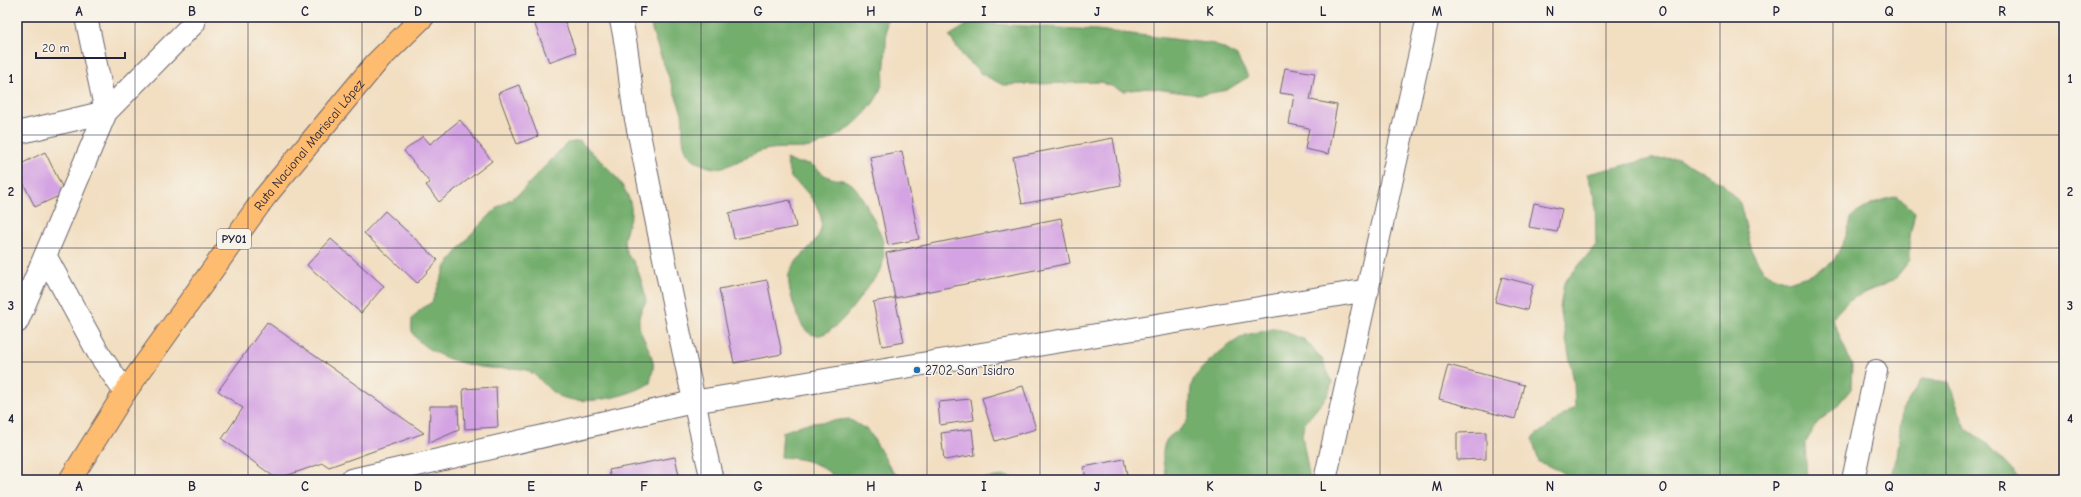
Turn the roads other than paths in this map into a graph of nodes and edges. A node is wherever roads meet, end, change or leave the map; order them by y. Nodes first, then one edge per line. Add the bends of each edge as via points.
1 (86, 17) edge
2 (423, 17) edge
3 (620, 17) edge
4 (1428, 17) edge
5 (194, 23) dead end
6 (106, 112) junction
7 (17, 133) edge
8 (46, 257) junction
9 (1368, 290) junction
10 (17, 322) edge
11 (1876, 371) dead end
12 (125, 392) junction
13 (693, 402) junction
14 (70, 480) edge
15 (351, 480) edge
16 (712, 480) edge
17 (1325, 480) edge
18 (1853, 480) edge

1 - 6 street
2 - 12 highway, Ruta Nacional Mariscal López / PY01 via 376,64 264,198
3 - 13 street via 626,39 634,112
4 - 9 street
5 - 6 street
6 - 7 street
6 - 8 street
8 - 10 street
8 - 12 street via 99,354
9 - 13 street
9 - 17 street
11 - 18 street
12 - 14 highway, Ruta Nacional Mariscal López / PY01
13 - 15 street
13 - 16 street

